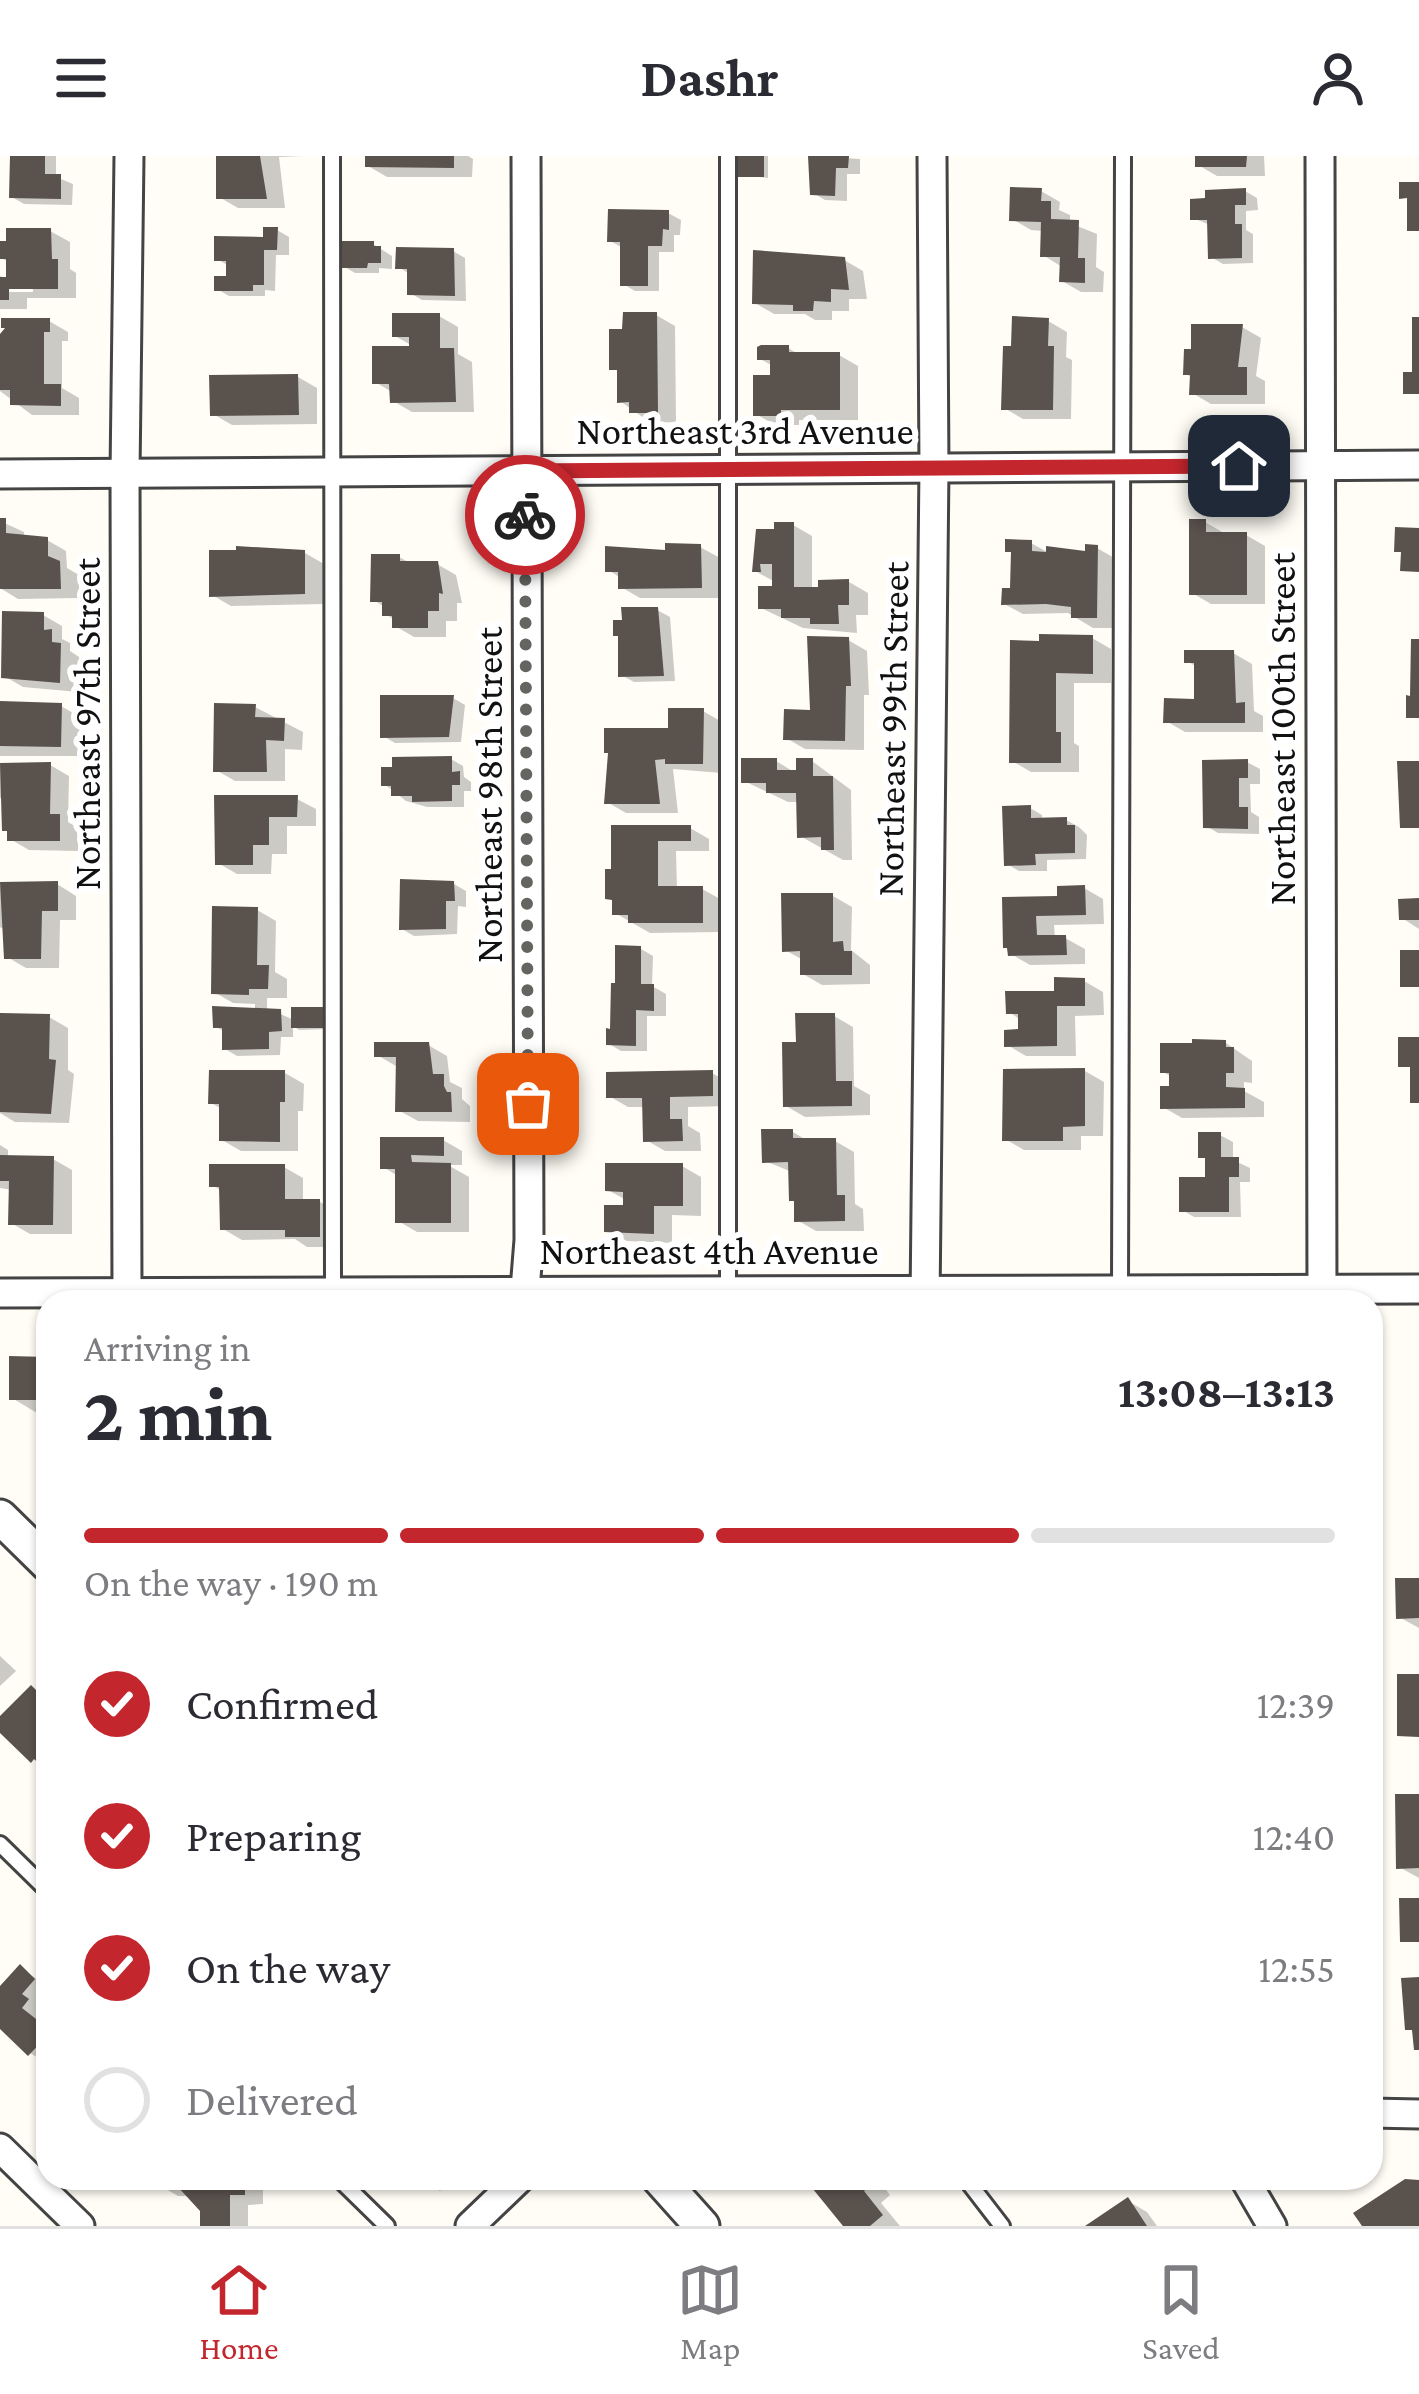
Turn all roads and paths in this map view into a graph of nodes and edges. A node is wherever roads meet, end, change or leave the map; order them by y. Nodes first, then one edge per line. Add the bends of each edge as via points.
1 (129, 156) edge
2 (332, 156) edge
3 (526, 156) edge
4 (728, 156) edge
5 (932, 156) edge
6 (1123, 156) edge
7 (1320, 156) edge
8 (1120, 465) junction
9 (1319, 466) junction
10 (1419, 466) edge
11 (934, 468) junction
12 (728, 469) junction
13 (525, 471) junction
14 (332, 472) junction
15 (125, 473) junction
16 (0, 474) edge
17 (728, 1289) junction
18 (1419, 1289) edge
19 (128, 1290) edge
20 (334, 1290) edge
21 (525, 1290) edge
22 (699, 1290) edge
23 (756, 1290) edge
24 (925, 1290) edge
25 (1120, 1290) edge
26 (1322, 1290) edge
27 (1383, 1291) edge
28 (0, 1293) edge
29 (36, 1294) edge
30 (0, 1517) edge
31 (36, 1552) edge
32 (0, 1844) edge
33 (36, 1879) edge
34 (1383, 2113) edge
35 (1419, 2114) edge
36 (0, 2147) edge
37 (36, 2183) edge
38 (44, 2190) edge
39 (350, 2190) edge
40 (508, 2190) edge
41 (670, 2190) edge
42 (974, 2190) edge
43 (1251, 2190) edge
44 (80, 2226) edge
45 (386, 2226) edge
46 (470, 2226) edge
47 (702, 2226) edge
48 (1002, 2226) edge
49 (1272, 2226) edge

1 - 15 street, Northeast 97th Street
2 - 14 lane
3 - 13 street, Northeast 98th Street
4 - 12 lane
5 - 11 street, Northeast 99th Street
6 - 8 lane
7 - 9 street, Northeast 100th Street
8 - 9 street, Northeast 3rd Avenue
8 - 11 street, Northeast 3rd Avenue
8 - 25 lane
9 - 10 street, Northeast 3rd Avenue
9 - 26 street, Northeast 100th Street
11 - 12 street, Northeast 3rd Avenue
11 - 24 street, Northeast 99th Street
12 - 13 street, Northeast 3rd Avenue
12 - 17 lane
13 - 14 street, Northeast 3rd Avenue
13 - 21 street, Northeast 98th Street
14 - 15 street, Northeast 3rd Avenue
14 - 20 lane
15 - 16 street, Northeast 3rd Avenue
15 - 19 street, Northeast 97th Street
17 - 22 street, Northeast 4th Avenue
17 - 23 street, Northeast 4th Avenue
18 - 27 street, Northeast 4th Avenue
28 - 29 street, Northeast 4th Avenue
30 - 31 street
32 - 33 lane
34 - 35 street
36 - 37 street
38 - 44 street
39 - 45 lane
40 - 46 street
41 - 47 street
42 - 48 lane
43 - 49 street

